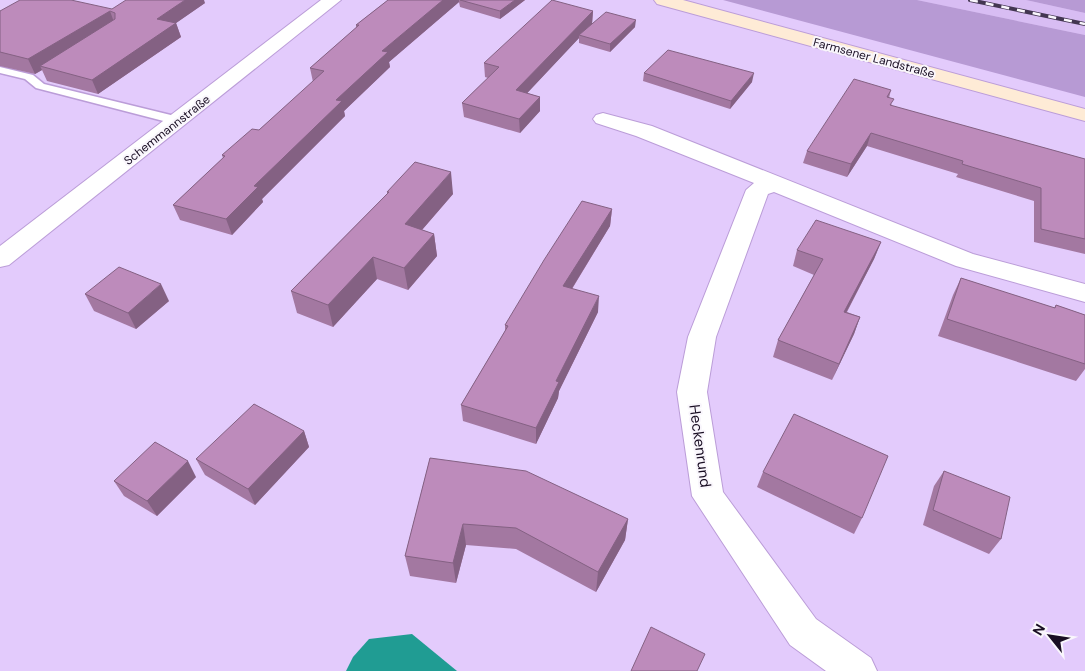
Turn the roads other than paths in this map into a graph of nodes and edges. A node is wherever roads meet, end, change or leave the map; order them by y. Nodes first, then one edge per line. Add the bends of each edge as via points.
1 (332, 0) edge
2 (664, 0) edge
3 (0, 70) edge
4 (1085, 115) edge
5 (603, 119) dead end
6 (179, 121) junction
7 (773, 184) junction
8 (0, 259) edge
9 (1085, 293) edge
10 (858, 671) edge

1 - 6 street, Schemmannstraße
2 - 4 main road, Farmsener Landstraße
3 - 6 lane via 39,79 40,86
5 - 7 street via 644,131
6 - 8 street, Schemmannstraße
7 - 9 street via 965,260
7 - 10 street, Heckenrund via 758,190 702,337 692,392 708,496 803,632

